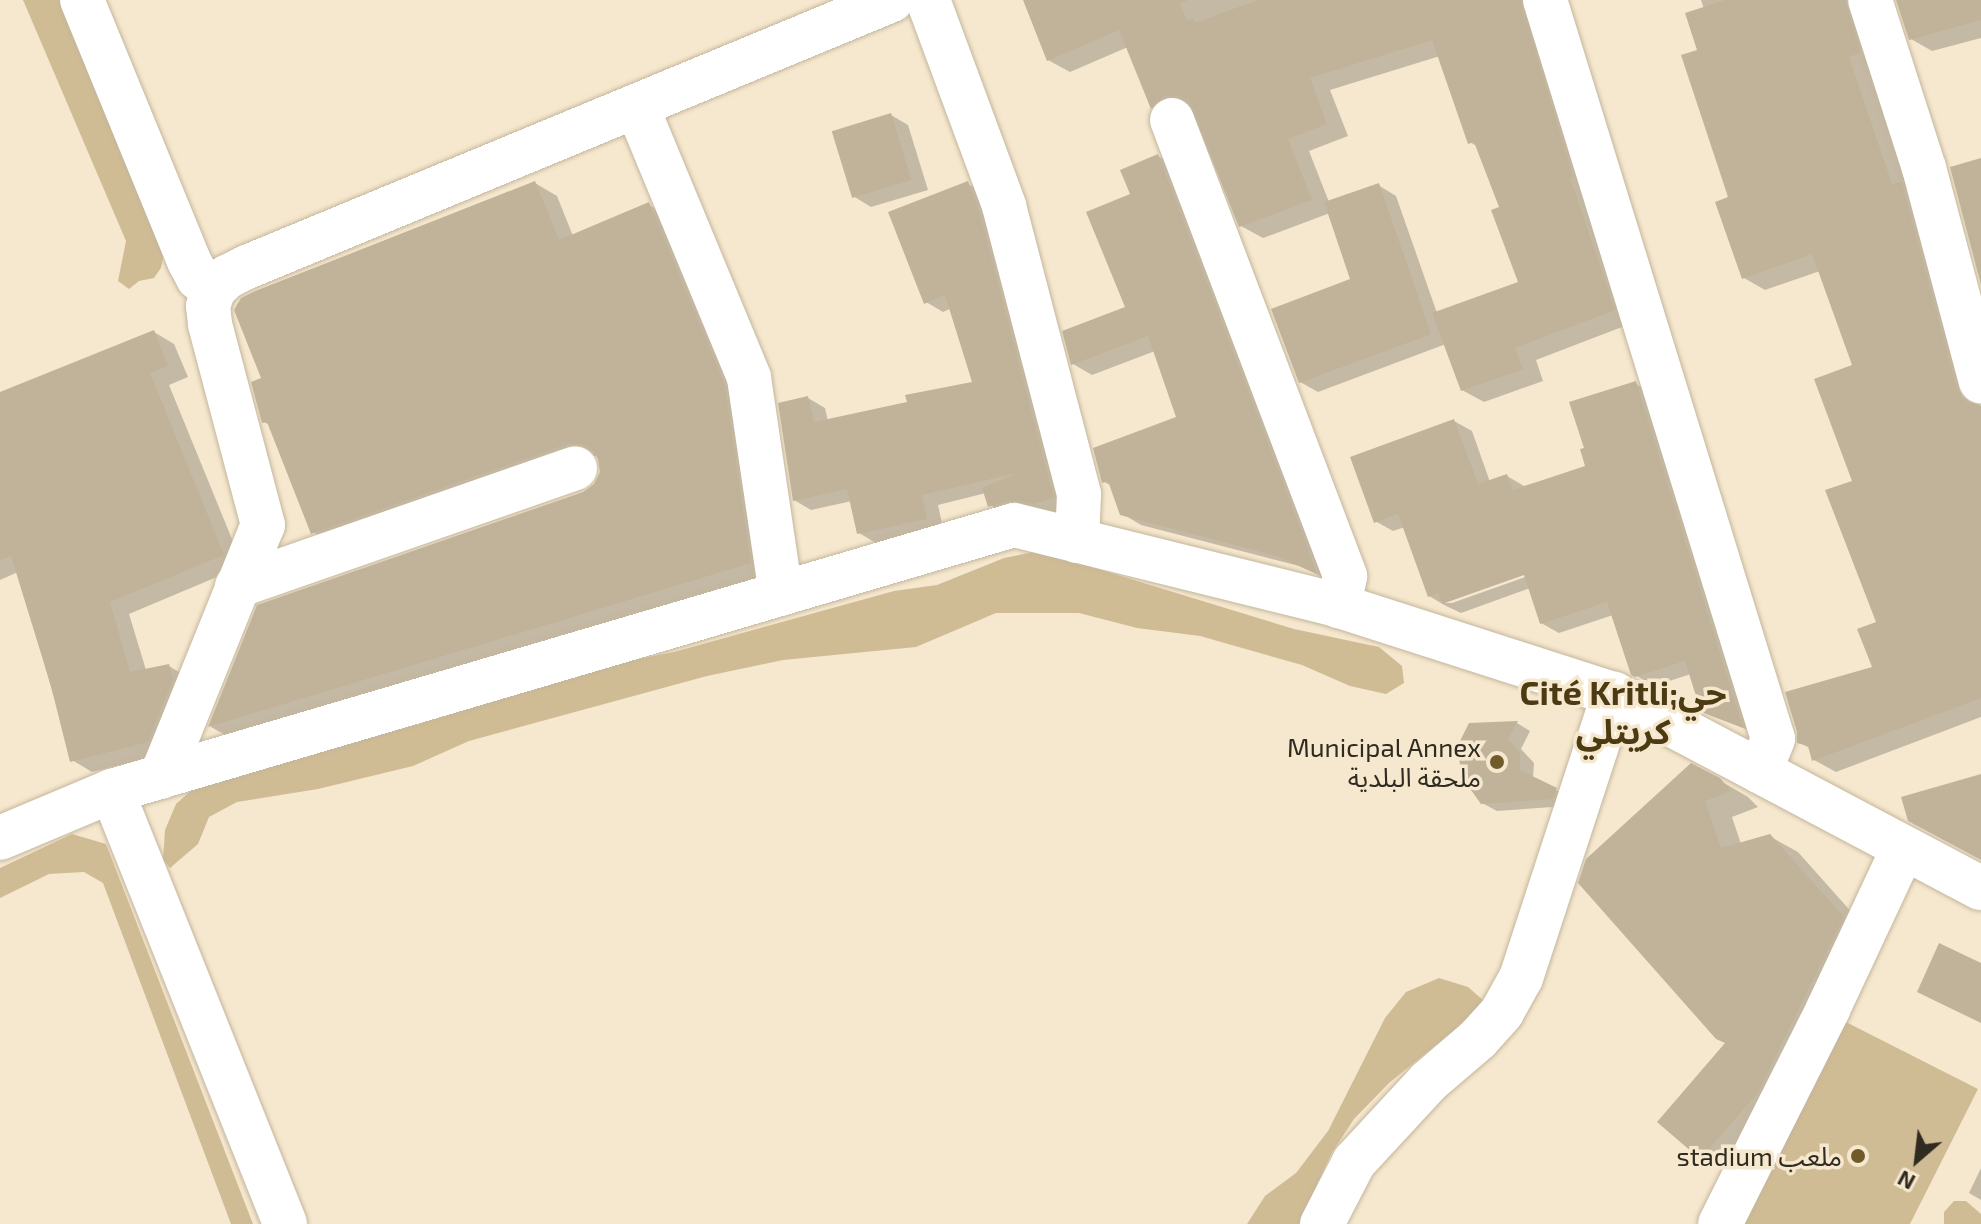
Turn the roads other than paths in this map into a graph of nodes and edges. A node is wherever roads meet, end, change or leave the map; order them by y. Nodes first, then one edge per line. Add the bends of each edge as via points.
1 (82, 0) edge
2 (892, 0) edge
3 (928, 0) edge
4 (1545, 0) edge
5 (1870, 0) edge
6 (637, 107) junction
7 (1172, 120) dead end
8 (214, 289) junction
9 (1977, 361) edge
10 (575, 468) dead end
11 (1077, 541) junction
12 (256, 580) junction
13 (781, 594) junction
14 (1339, 606) junction
15 (1614, 694) junction
16 (1760, 772) junction
17 (161, 777) junction
18 (112, 791) junction
19 (0, 838) edge
20 (1916, 856) junction
21 (1981, 888) edge
22 (285, 1224) edge
23 (1322, 1224) edge
24 (1720, 1224) edge

1 - 8 street via 189,261 198,278
2 - 6 street
3 - 11 street via 1004,206 1079,494
4 - 16 street via 1773,739
5 - 9 street via 1924,168
6 - 8 street via 247,267
6 - 13 street via 749,378
7 - 14 street via 1345,576
8 - 12 street via 208,306 210,324 263,525
10 - 12 street
11 - 13 street via 1014,525
11 - 14 street
12 - 17 street
13 - 17 street
14 - 15 street
15 - 16 street
15 - 23 street via 1521,978 1502,1012 1478,1039 1429,1081 1354,1162
16 - 20 street
17 - 18 street
18 - 19 street
18 - 22 street
20 - 21 street
20 - 24 street via 1860,1006 1835,994

